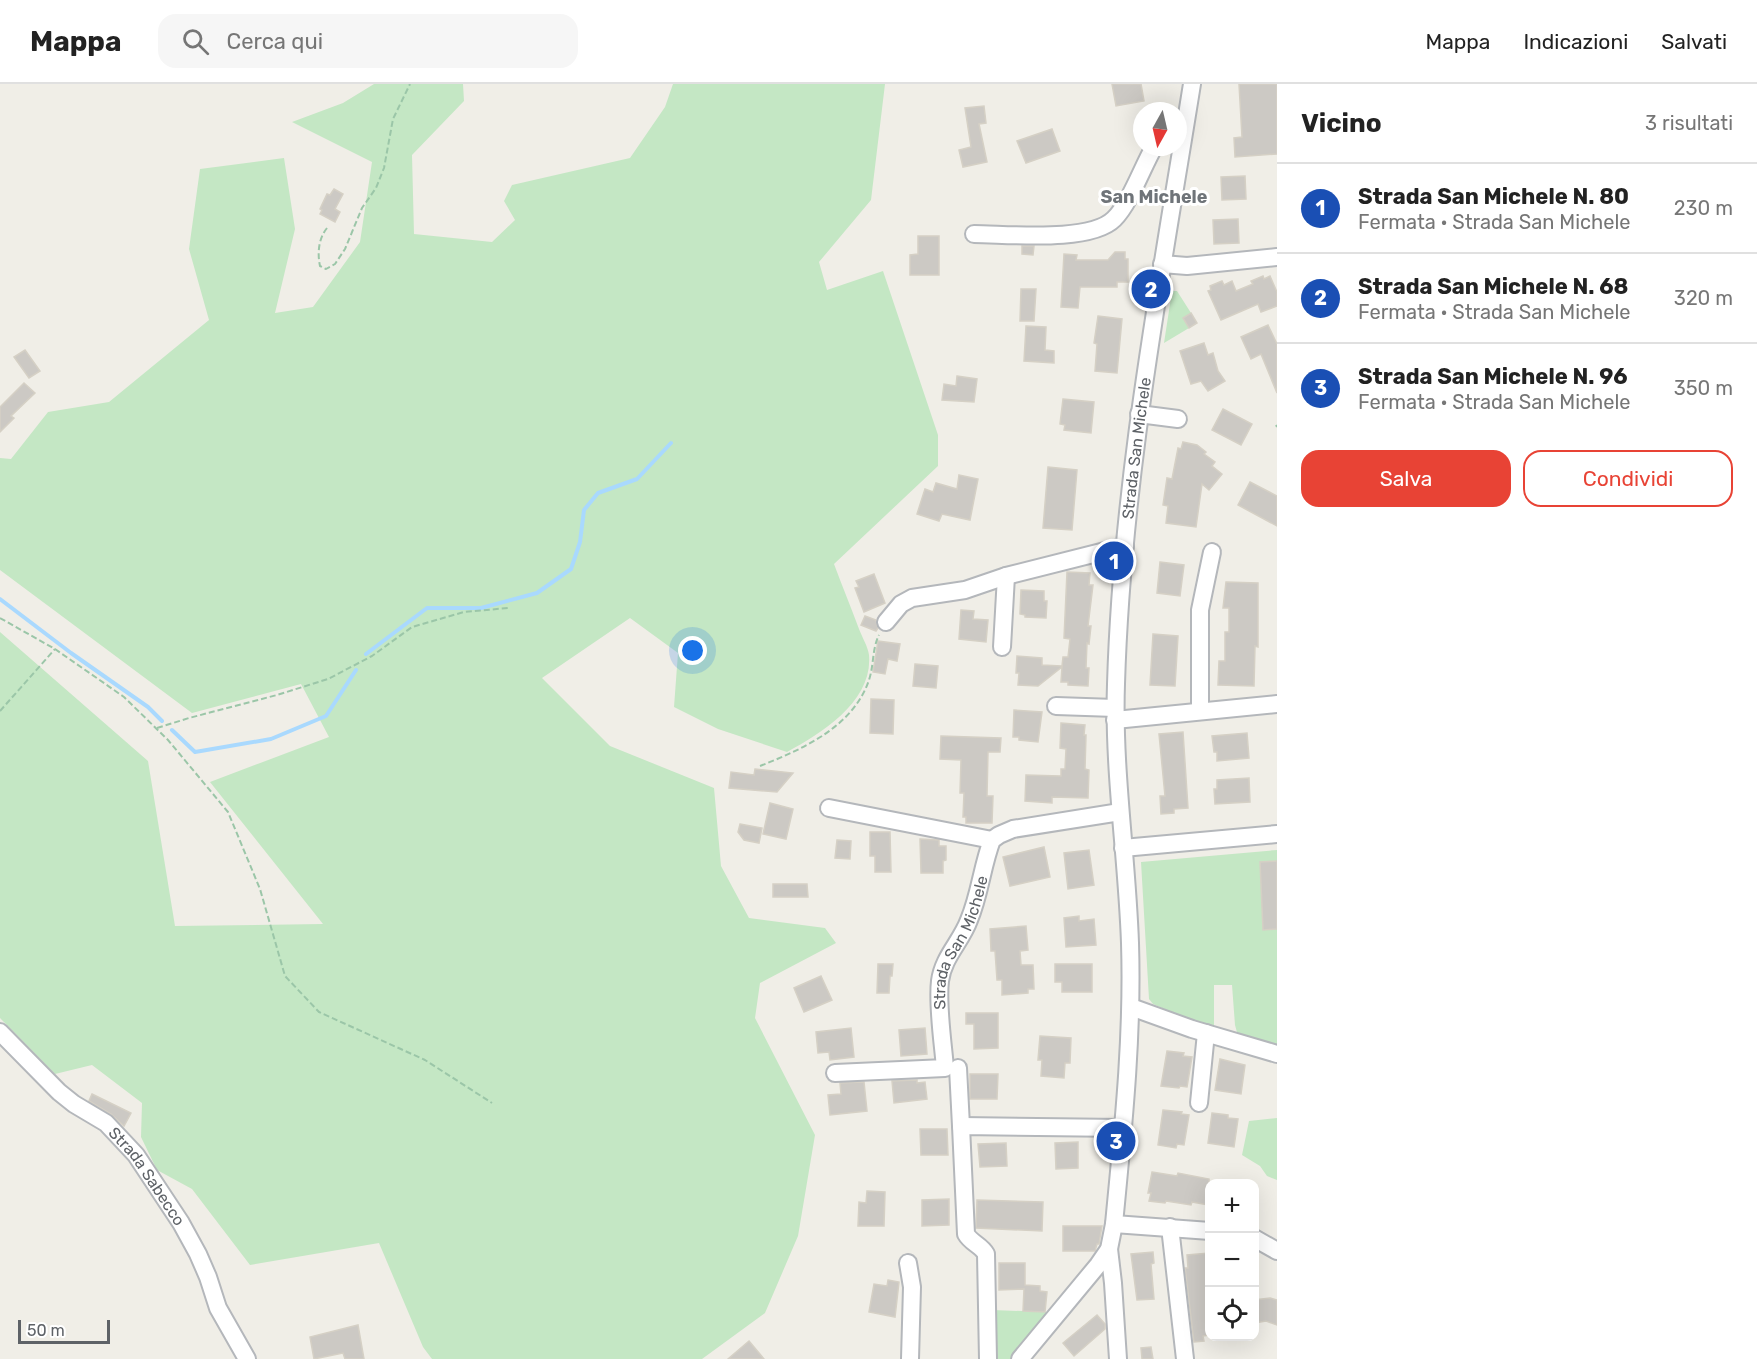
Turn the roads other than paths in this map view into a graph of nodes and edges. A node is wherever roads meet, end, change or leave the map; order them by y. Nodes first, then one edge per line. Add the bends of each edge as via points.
1 (1192, 84) edge
2 (1187, 107) edge
3 (1149, 156) edge
4 (1178, 156) edge
5 (974, 234) dead end
6 (1277, 256) edge
7 (1162, 264) junction
8 (1139, 414) junction
9 (1178, 419) dead end
10 (1125, 546) junction
11 (1212, 552) dead end
12 (1006, 576) junction
13 (886, 622) road end
14 (1002, 647) dead end
15 (1277, 704) edge
16 (1056, 706) dead end
17 (1200, 711) junction
18 (1115, 714) junction
19 (829, 808) dead end
20 (1120, 812) junction
21 (1277, 834) edge
22 (992, 840) junction
23 (1123, 848) junction
24 (1131, 1007) junction
25 (0, 1032) edge
26 (1206, 1033) junction
27 (1277, 1054) edge
28 (958, 1068) dead end
29 (835, 1073) dead end
30 (1198, 1103) dead end
31 (961, 1126) junction
32 (1123, 1128) junction
33 (1114, 1224) junction
34 (1170, 1227) junction
35 (1205, 1231) edge
36 (1259, 1241) edge
37 (1108, 1249) junction
38 (1277, 1251) edge
39 (908, 1263) dead end
40 (247, 1359) edge
41 (910, 1359) edge
42 (988, 1359) edge
43 (1020, 1359) edge
44 (1118, 1359) edge
45 (1185, 1359) edge

1 - 2 street, Strada San Michele
3 - 5 street via 1123,207 1106,226 1061,235
4 - 7 street, Strada San Michele
6 - 7 street via 1187,266
7 - 8 street, Strada San Michele
8 - 9 street
8 - 10 street, Strada San Michele
10 - 12 street
10 - 18 street, Strada San Michele
11 - 17 street via 1200,610
12 - 13 street via 965,590 912,598
12 - 14 street
15 - 17 street
16 - 18 street
17 - 18 street
18 - 20 street, Strada San Michele
19 - 22 street
20 - 22 street via 1013,829
20 - 23 street, Strada San Michele
21 - 23 street
22 - 29 street, Strada San Michele via 970,920 943,967 940,984 945,1068
23 - 24 street, Strada San Michele
24 - 26 street
24 - 32 street, Strada San Michele
25 - 40 street, Strada Sabecco via 59,1092 106,1123 136,1155 198,1254 221,1314
26 - 27 street
26 - 30 street
28 - 31 street
31 - 32 street
31 - 42 street via 966,1234 986,1254
32 - 33 street, Strada San Michele
33 - 34 street
33 - 37 street, Strada San Michele
34 - 35 street
34 - 45 street
36 - 38 street
37 - 43 street, Strada San Michele
37 - 44 street
39 - 41 street via 912,1287

